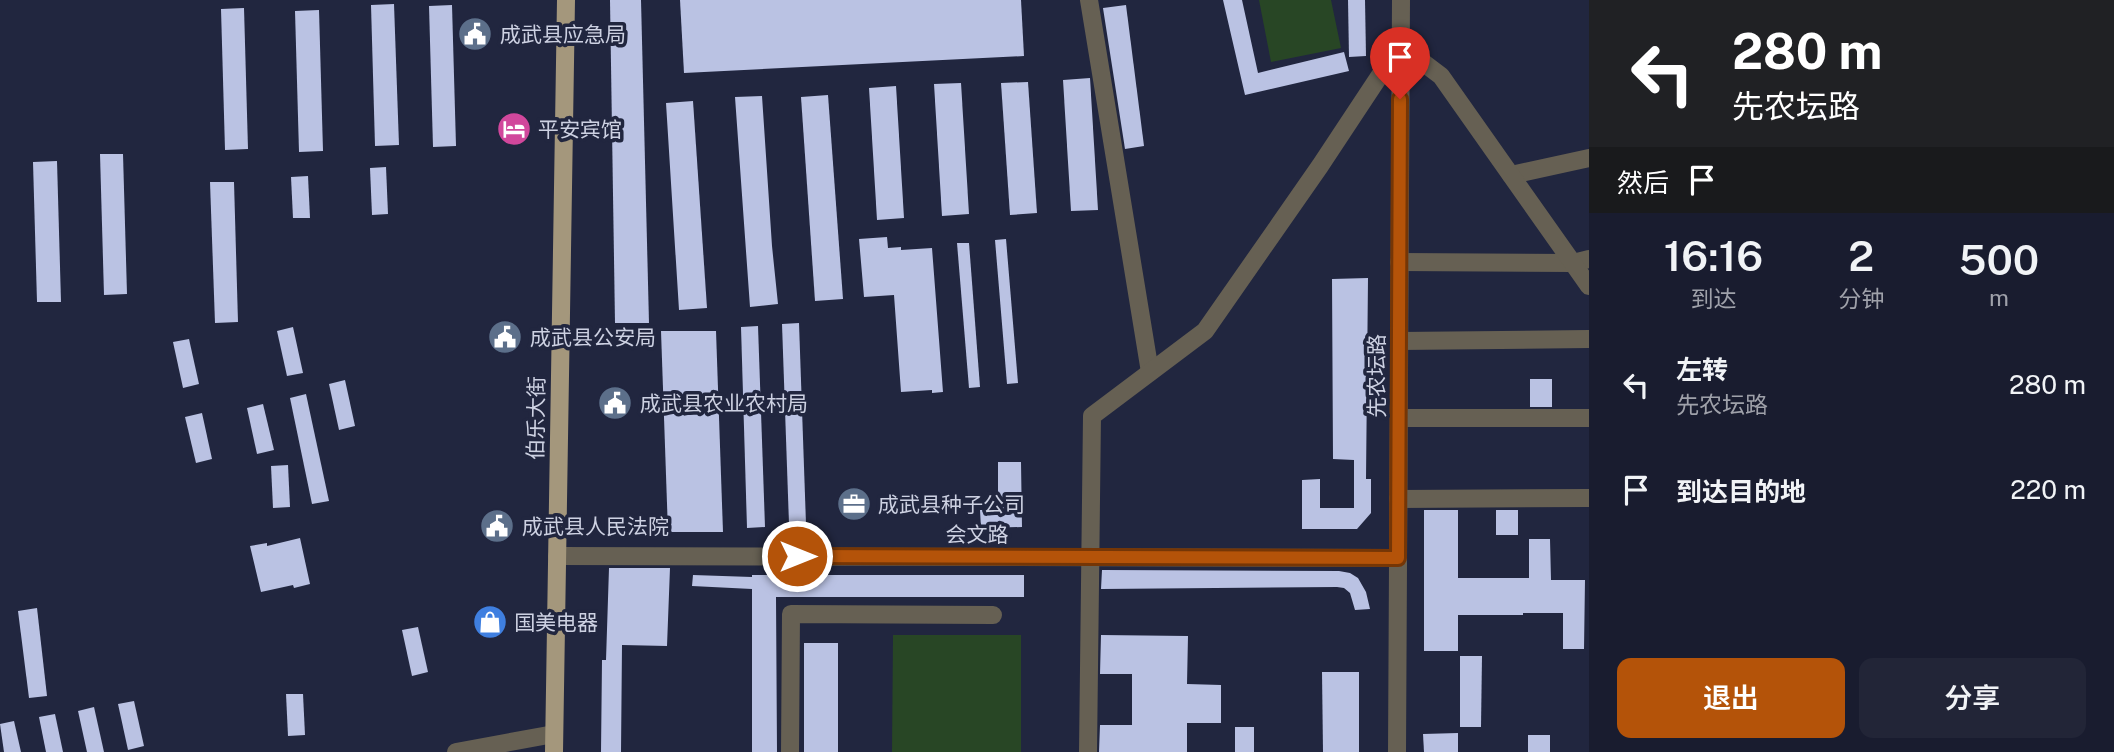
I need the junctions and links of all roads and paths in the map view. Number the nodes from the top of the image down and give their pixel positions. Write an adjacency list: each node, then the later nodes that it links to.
1 (566, 0): 17 (main road, 伯乐大街)
2 (1089, 0): 12 (street)
3 (1401, 0): 4 (street, 先农坛路)
4 (1400, 45): 6 (street); 8 (street, 先农坛路); 12 (street)
5 (1589, 158): 6 (street)
6 (1511, 176): 7 (street)
7 (1581, 261): 8 (street); 9 (street)
8 (1399, 262): 11 (street, 先农坛路)
9 (1589, 286)
10 (1589, 339): 11 (street)
11 (1399, 341): 13 (street, 先农坛路)
12 (1150, 372): 18 (street)
13 (1399, 418): 14 (street); 16 (street, 先农坛路)
14 (1589, 418)
15 (1589, 498): 16 (street)
16 (1398, 499): 19 (street, 先农坛路)
17 (557, 556): 18 (street, 会文路); 21 (main road, 伯乐大街)
18 (1089, 557): 19 (street, 会文路); 24 (street)
19 (1398, 558): 25 (street, 先农坛路)
20 (993, 615): 23 (street)
21 (554, 743): 22 (street)
22 (456, 752)
23 (790, 752)
24 (1088, 752)
25 (1397, 752)

